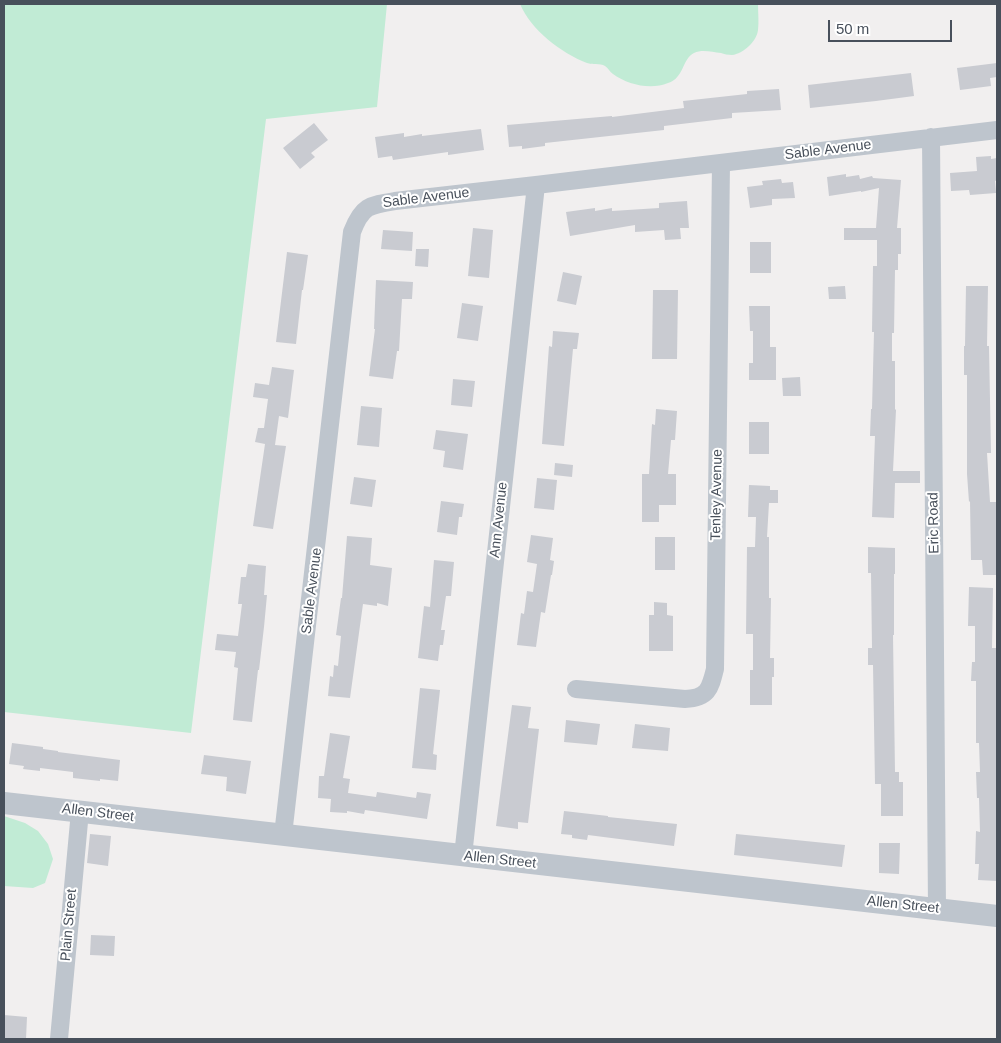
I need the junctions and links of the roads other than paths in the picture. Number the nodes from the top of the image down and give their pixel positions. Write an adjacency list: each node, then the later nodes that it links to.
1 (997, 130): 2 (street, Sable Avenue)
2 (931, 137): 3 (street, Sable Avenue); 10 (street, Eric Road)
3 (721, 163): 4 (street, Sable Avenue); 5 (street, Tenley Avenue)
4 (536, 185): 8 (street, Sable Avenue); 9 (street, Ann Avenue)
5 (576, 689)
6 (4, 802): 7 (street, Allen Street)
7 (80, 811): 8 (street, Allen Street); 12 (street, Plain Street)
8 (283, 835): 9 (street, Allen Street)
9 (463, 856): 10 (street, Allen Street)
10 (938, 909): 11 (street, Allen Street)
11 (997, 916)
12 (59, 1039)

